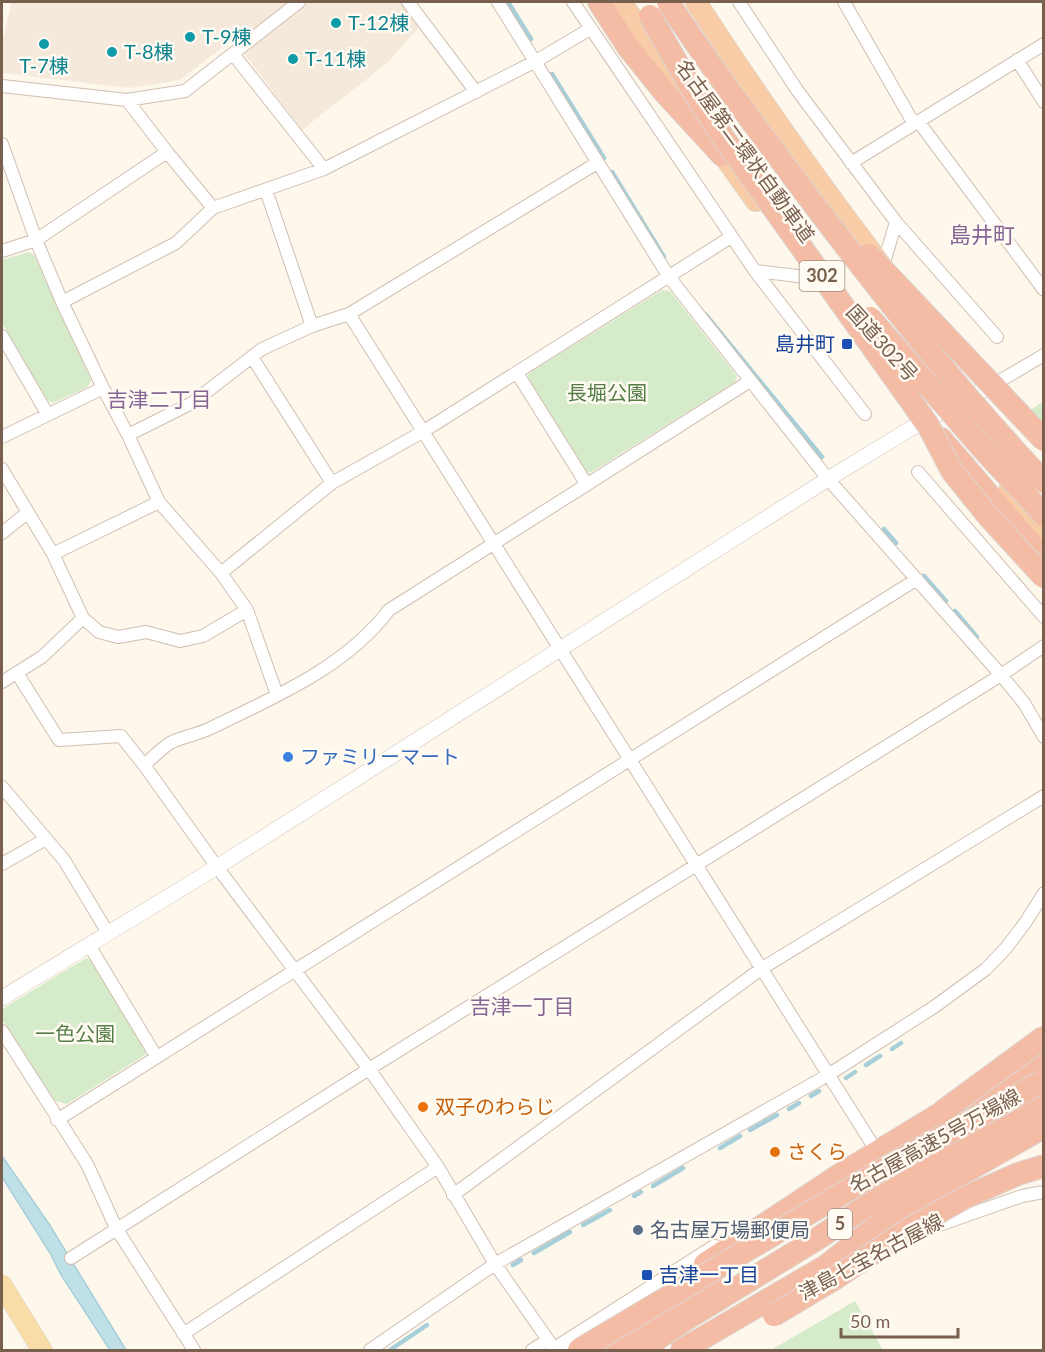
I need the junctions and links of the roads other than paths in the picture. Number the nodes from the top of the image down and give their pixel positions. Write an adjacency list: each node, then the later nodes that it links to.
1 (299, 2): 14 (street)
2 (408, 2): 18 (street)
3 (498, 2): 16 (street)
4 (573, 2): 12 (street)
5 (599, 2): 24 (highway)
6 (621, 2): 24 (highway, 国道302号 / 302)
7 (668, 2): 27 (highway, 名古屋第二環状自動車道, bridge)
8 (696, 2): 35 (highway, 302)
9 (739, 2): 26 (street)
10 (844, 2): 21 (street)
11 (645, 9): 53 (highway, bridge); 67 (highway, 名古屋第二環状自動車道, bridge)
12 (590, 29): 16 (street); 32 (street)
13 (1044, 44): 15 (street)
14 (232, 54): 19 (street); 28 (street)
15 (1017, 60): 20 (street); 21 (street)
16 (536, 61): 18 (street); 25 (street)
17 (2, 86): 19 (street)
18 (476, 92): 28 (street)
19 (127, 100): 23 (street)
20 (1044, 102)
21 (916, 122): 26 (street); 39 (street)
22 (2, 144): 33 (street)
23 (167, 152): 30 (street); 33 (street)
24 (722, 155): 38 (highway, 国道302号 / 302)
25 (597, 163): 37 (street); 41 (street)
26 (851, 164): 31 (street)
27 (786, 166): 58 (highway, bridge); 62 (highway, 名古屋第二環状自動車道, bridge)
28 (324, 170): 29 (street)
29 (266, 190): 30 (street); 42 (street)
30 (213, 208): 40 (street)
31 (896, 222): 35 (street); 44 (street)
32 (731, 237): 36 (street); 37 (street)
33 (36, 240): 34 (street); 40 (street)
34 (2, 251)
35 (883, 266): 49 (highway, 302)
36 (755, 271): 38 (street); 51 (street)
37 (669, 277): 47 (street); 48 (street)
38 (825, 279): 53 (highway, 国道302号 / 302)
39 (1044, 291)
40 (62, 302): 50 (street)
41 (349, 314): 42 (street); 55 (street)
42 (312, 326): 46 (street)
43 (2, 336): 52 (street)
44 (997, 337)
45 (1044, 355): 49 (street)
46 (252, 357): 56 (street); 63 (street)
47 (517, 373): 55 (street); 64 (street)
48 (750, 381): 61 (street); 64 (street)
49 (991, 386): 53 (street); 54 (highway, 302)
50 (103, 388): 52 (street); 56 (street)
51 (865, 414)
52 (48, 415): 57 (street)
53 (936, 418): 61 (street); 69 (highway, 国道302号 / 302); 72 (highway, bridge); 74 (highway, bridge)
54 (1044, 431)
55 (424, 432): 63 (street); 70 (street)
56 (128, 435): 65 (street)
57 (2, 437)
58 (1044, 440)
59 (2, 469): 66 (street)
60 (918, 472): 77 (street)
61 (828, 479): 75 (street); 80 (street)
62 (1044, 482)
63 (332, 483): 73 (street)
64 (587, 485): 70 (street)
65 (159, 502): 71 (street); 73 (street)
66 (27, 513): 68 (street); 71 (street)
67 (1044, 515)
68 (2, 533)
69 (1044, 536)
70 (495, 543): 80 (street); 84 (street)
71 (53, 554): 78 (street)
72 (1044, 559)
73 (221, 573): 76 (street)
74 (1044, 577)
75 (917, 579): 82 (street); 86 (street)
76 (247, 609): 78 (street); 84 (street)
77 (1044, 617)
78 (83, 618): 81 (street)
79 (1044, 646): 82 (street)
80 (561, 648): 86 (street); 93 (street)
81 (17, 673): 83 (street); 87 (street)
82 (1001, 675): 85 (street); 92 (street)
83 (2, 682)
84 (277, 695): 87 (street)
85 (1044, 738)
86 (629, 760): 92 (street); 98 (street)
87 (144, 765): 93 (street)
88 (2, 787): 90 (street)
89 (1044, 796): 97 (street)
90 (46, 838): 91 (street); 95 (street)
91 (2, 864)
92 (695, 865): 97 (street); 106 (street)
93 (217, 867): 95 (street); 98 (street)
94 (1044, 893): 107 (street)
95 (108, 933): 96 (street)
96 (88, 945): 99 (street); 104 (street)
97 (761, 969): 107 (street); 117 (street)
98 (294, 971): 104 (street); 106 (street)
99 (2, 998)
100 (2, 1031): 111 (street)
101 (1044, 1036): 110 (highway, bridge)
102 (1044, 1046): 113 (main road)
103 (1044, 1052): 110 (highway, bridge)
104 (156, 1056): 111 (street)
105 (1044, 1057): 130 (highway, bridge)
106 (369, 1069): 115 (street); 118 (street)
107 (828, 1075): 113 (street); 121 (street)
108 (1044, 1081): 129 (highway, 名古屋高速5号万場線 / 5, bridge)
109 (1044, 1104): 131 (highway, 名古屋高速5号万場線 / 5)
110 (942, 1112): 129 (highway, bridge)
111 (57, 1120): 118 (street)
112 (1044, 1127): 132 (highway)
113 (874, 1147): 124 (main road)
114 (1044, 1165): 119 (main road, 津島七宝名古屋線); 134 (highway, bridge)
115 (438, 1167): 117 (street); 123 (street)
116 (1044, 1192): 119 (street)
117 (453, 1195): 121 (street)
118 (116, 1228): 120 (street); 123 (street)
119 (913, 1234): 133 (main road, 津島七宝名古屋線)
120 (71, 1258)
121 (495, 1264): 124 (street); 127 (street)
122 (2, 1285): 125 (main road)
123 (183, 1334): 126 (street)
124 (554, 1347): 128 (street)
125 (42, 1350)
126 (194, 1350)
127 (370, 1350)
128 (532, 1350)
129 (578, 1350)
130 (612, 1350)
131 (641, 1350)
132 (682, 1350)
133 (698, 1350)
134 (714, 1350)

